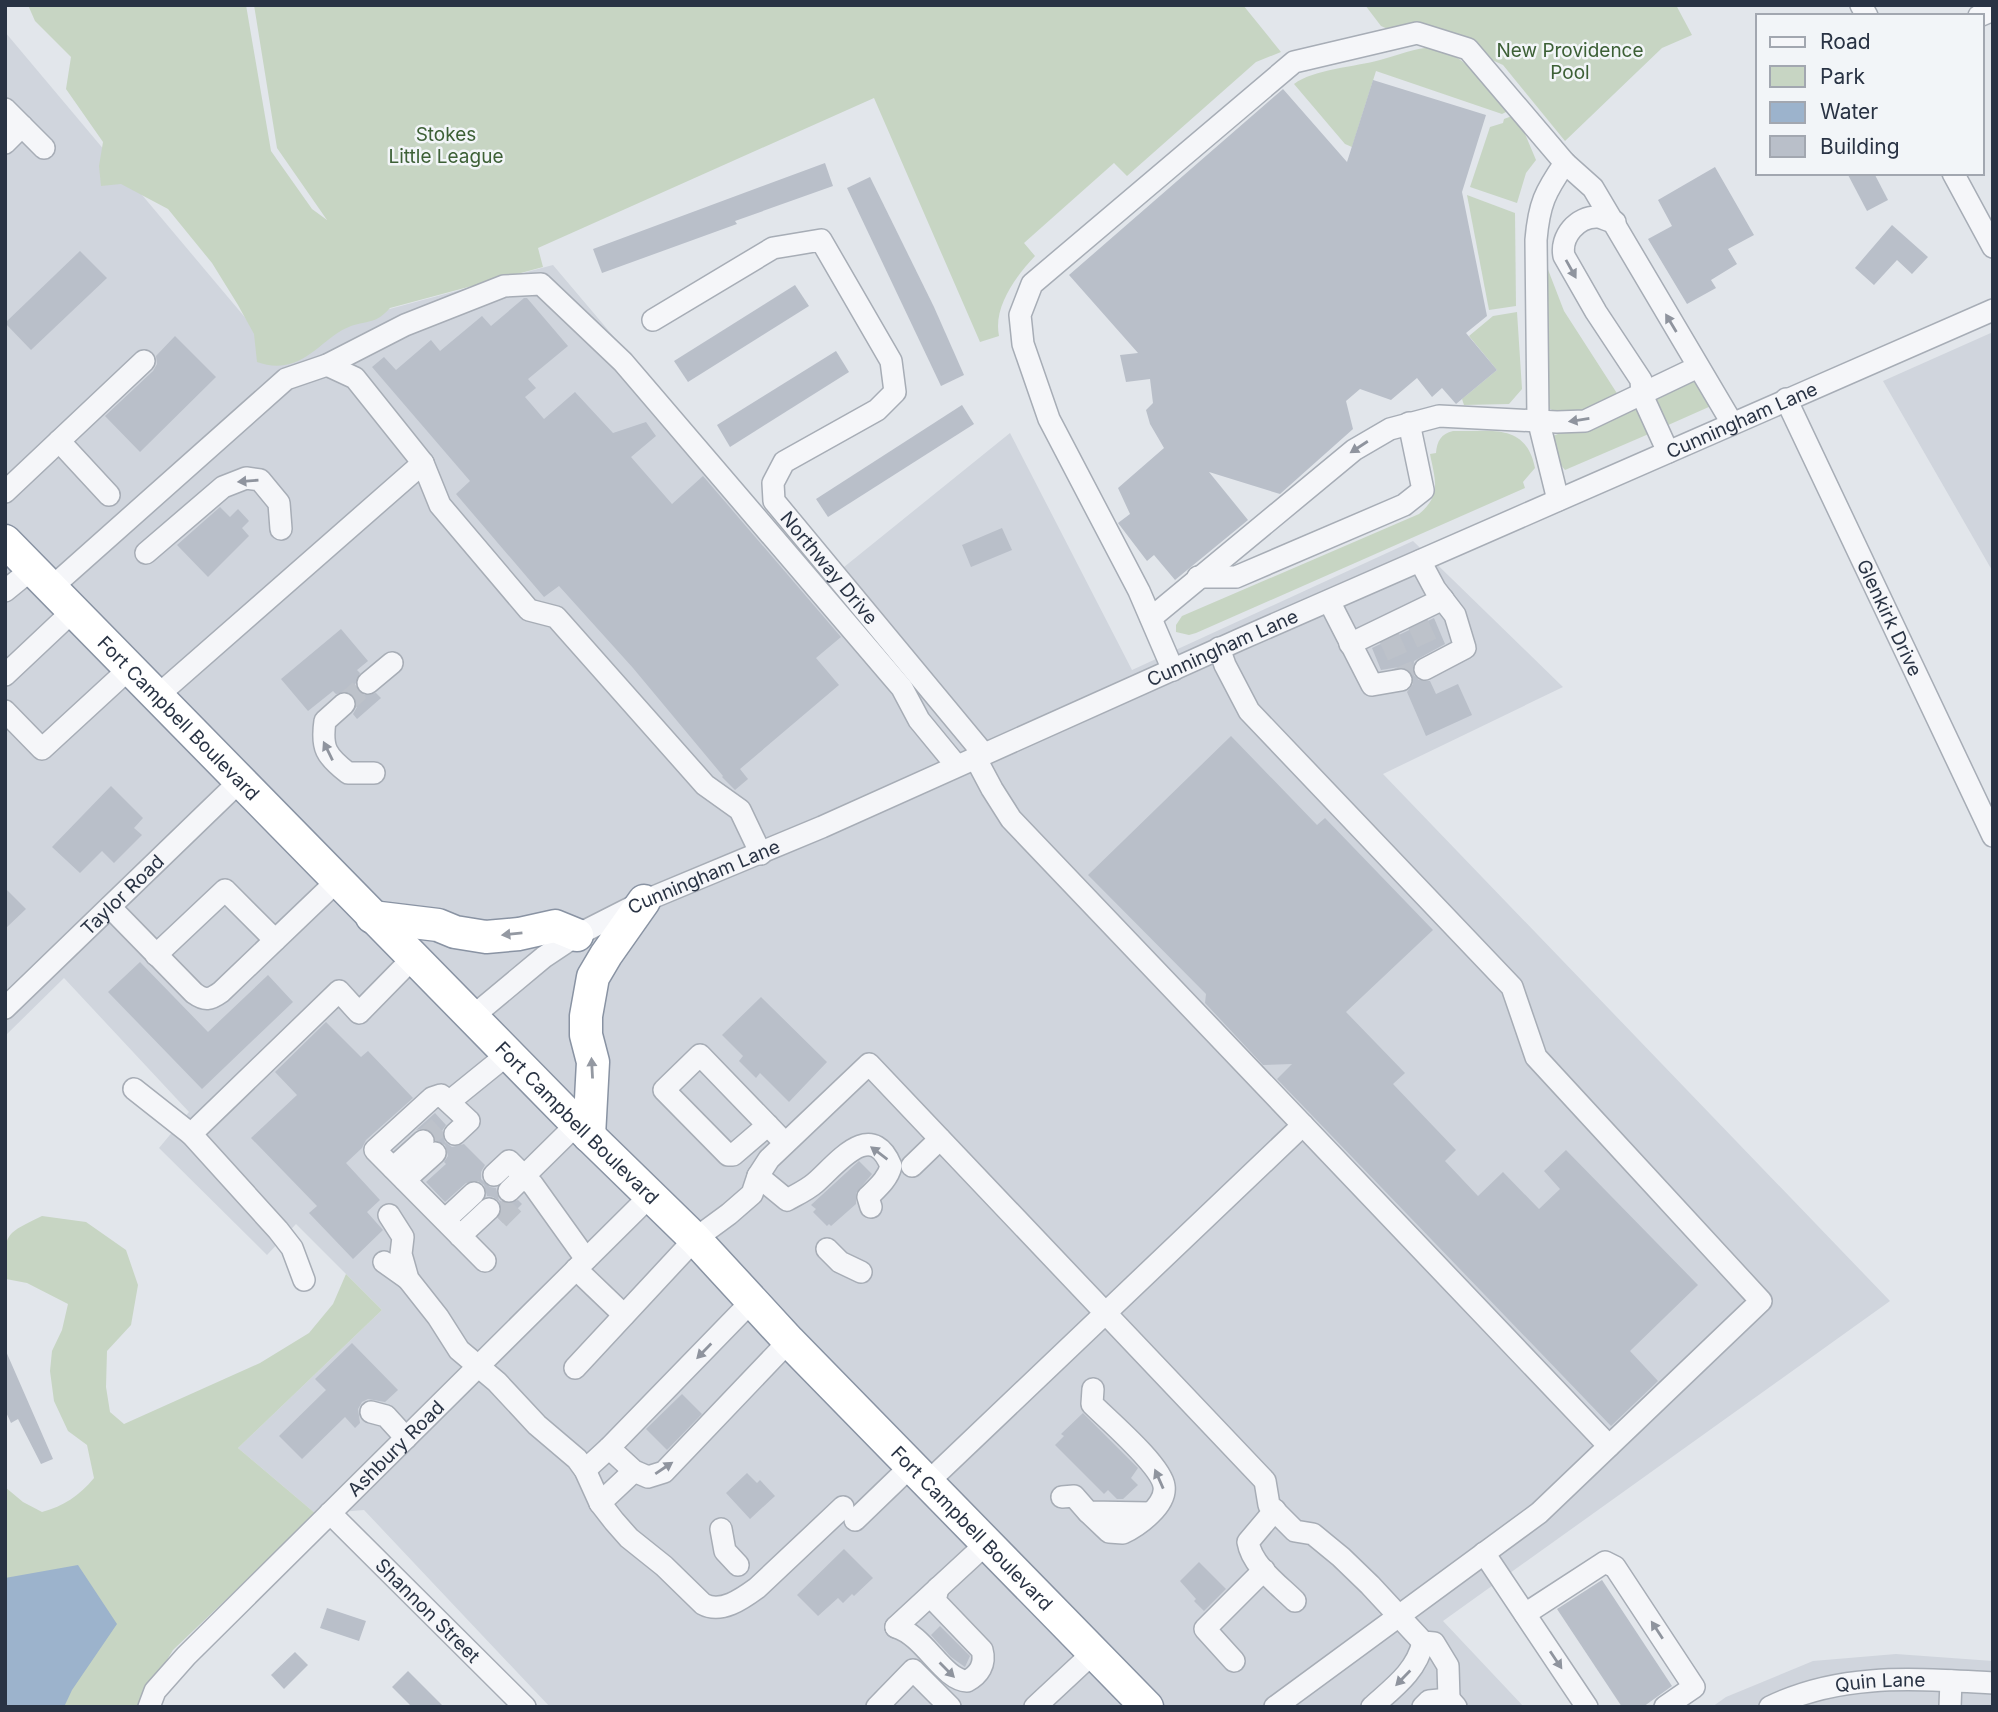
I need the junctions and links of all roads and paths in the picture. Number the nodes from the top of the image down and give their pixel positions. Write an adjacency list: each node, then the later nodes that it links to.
1 (5, 109): 2 (street)
2 (22, 126): 3 (street); 4 (street)
3 (5, 143)
4 (44, 148)
5 (1565, 163): 7 (street); 16 (street); 35 (street)
6 (1954, 175): 8 (street)
7 (1615, 222): 13 (street, one-way to 7); 14 (street, one-way to 14)
8 (1993, 247)
9 (1993, 310): 15 (street, Cunningham Lane)
10 (653, 320): 48 (street, Northway Drive)
11 (144, 361): 19 (street)
12 (327, 365): 21 (street); 30 (street); 48 (street)
13 (1698, 367): 14 (street); 18 (street)
14 (1642, 395): 16 (street, one-way to 16); 20 (street)
15 (1786, 400): 18 (street, Cunningham Lane); 51 (street, Glenkirk Drive)
16 (1538, 419): 17 (street); 24 (street)
17 (1409, 423): 29 (street, one-way to 29); 29 (street)
18 (1732, 423): 20 (street, Cunningham Lane)
19 (59, 441): 22 (street); 23 (street)
20 (1668, 452): 24 (street, Cunningham Lane)
21 (423, 463): 45 (street); 52 (street)
22 (5, 492)
23 (109, 495)
24 (1558, 500): 28 (street, Cunningham Lane)
25 (281, 529): 27 (street, one-way to 27)
26 (5, 541): 30 (highway, Fort Campbell Boulevard)
27 (146, 553)
28 (1420, 561): 32 (street); 33 (street, Cunningham Lane)
29 (1198, 577): 35 (street)
30 (41, 578): 31 (street); 34 (highway, Fort Campbell Boulevard)
31 (5, 591)
32 (1443, 599): 36 (street); 38 (street)
33 (1329, 601): 36 (street); 37 (street, Cunningham Lane)
34 (73, 611): 40 (highway, Fort Campbell Boulevard); 42 (street)
35 (1151, 618): 41 (street)
36 (1350, 644): 43 (street)
37 (1219, 648): 41 (street, Cunningham Lane); 98 (street)
38 (1430, 662)
39 (392, 663): 44 (street)
40 (129, 669): 45 (highway, Fort Campbell Boulevard); 47 (street)
41 (1173, 670): 48 (street, Cunningham Lane)
42 (5, 675)
43 (1401, 680)
44 (368, 683)
45 (156, 697): 50 (highway, Fort Campbell Boulevard)
46 (344, 704): 49 (street, one-way to 46)
47 (5, 711)
48 (972, 758): 52 (street, Cunningham Lane); 66 (street)
49 (374, 773)
50 (240, 781): 53 (highway, Fort Campbell Boulevard); 55 (street, Taylor Road)
51 (1993, 836)
52 (761, 854): 54 (street, Cunningham Lane)
53 (337, 881): 56 (highway, Fort Campbell Boulevard); 58 (street)
54 (644, 901): 57 (street, Cunningham Lane); 67 (highway, one-way to 54)
55 (110, 907): 59 (street); 61 (street, Taylor Road)
56 (372, 917): 57 (highway, one-way to 56); 60 (highway, Fort Campbell Boulevard)
57 (577, 935): 62 (street, Cunningham Lane)
58 (275, 940): 59 (street); 59 (street)
59 (156, 955)
60 (413, 958): 62 (highway, Fort Campbell Boulevard); 68 (street)
61 (5, 1007)
62 (472, 1017): 63 (highway, Fort Campbell Boulevard)
63 (508, 1054): 67 (highway, Fort Campbell Boulevard); 72 (street)
64 (134, 1089): 68 (street)
65 (768, 1125): 65 (street); 70 (street)
66 (1303, 1125): 90 (street); 98 (street)
67 (583, 1130): 75 (street); 77 (highway, Fort Campbell Boulevard)
68 (191, 1134): 88 (street)
69 (940, 1139): 70 (street); 71 (street); 90 (street)
70 (785, 1143): 74 (street)
71 (912, 1166)
72 (394, 1168): 72 (street); 81 (street)
73 (494, 1175): 75 (street)
74 (758, 1176): 78 (street, one-way to 74); 82 (street)
75 (522, 1188): 85 (street)
76 (474, 1193): 81 (street)
77 (650, 1195): 82 (highway, Fort Campbell Boulevard); 85 (street, Ashbury Road)
78 (871, 1206)
79 (494, 1214): 81 (street)
80 (389, 1215): 87 (street)
81 (445, 1220)
82 (695, 1239): 89 (highway, Fort Campbell Boulevard); 91 (street)
83 (827, 1249): 86 (street)
84 (384, 1262): 87 (street)
85 (581, 1264): 91 (street); 93 (street, Ashbury Road)
86 (860, 1272)
87 (408, 1279): 93 (street)
88 (304, 1280)
89 (751, 1301): 92 (highway, Fort Campbell Boulevard); 99 (street, one-way to 99)
90 (1105, 1313): 102 (street); 105 (street)
91 (624, 1315): 94 (street)
92 (789, 1341): 101 (street, one-way to 92); 102 (highway, Fort Campbell Boulevard)
93 (478, 1367): 97 (street, Ashbury Road); 100 (street)
94 (575, 1368)
95 (1093, 1389): 103 (street, one-way to 95)
96 (376, 1412): 97 (street)
97 (406, 1438): 106 (street, Ashbury Road)
98 (1609, 1446): 109 (street)
99 (609, 1448): 100 (street); 101 (street)
100 (585, 1470): 104 (street)
101 (634, 1471): 104 (street)
102 (920, 1474): 104 (street); 108 (highway, Fort Campbell Boulevard)
103 (1062, 1497)
104 (600, 1503)
105 (1275, 1510): 111 (street); 115 (street)
106 (330, 1513): 122 (street, Ashbury Road); 123 (street, Shannon Street)
107 (721, 1529): 110 (street)
108 (986, 1543): 112 (street); 117 (highway, Fort Campbell Boulevard)
109 (1485, 1553): 114 (street); 115 (street)
110 (738, 1565)
111 (1264, 1570): 113 (street); 118 (street)
112 (938, 1588): 112 (street, one-way to 112)
113 (1295, 1601)
114 (1525, 1614): 131 (street, one-way to 131); 132 (street, one-way to 114)
115 (1399, 1615): 116 (street); 128 (street)
116 (1423, 1642): 121 (street); 129 (street, one-way to 129)
117 (1093, 1653): 126 (street); 127 (highway, Fort Campbell Boulevard)
118 (1234, 1661)
119 (1951, 1681): 120 (street, Quin Lane); 133 (street, Quin Lane); 134 (street)
120 (1993, 1683)
121 (1453, 1703): 130 (street)
122 (149, 1707)
123 (525, 1707)
124 (877, 1707): 125 (street)
125 (950, 1707)
126 (1035, 1707)
127 (1147, 1707)
128 (1275, 1707)
129 (1372, 1707)
130 (1423, 1707)
131 (1587, 1707)
132 (1665, 1707)
133 (1770, 1707)
134 (1950, 1707)

